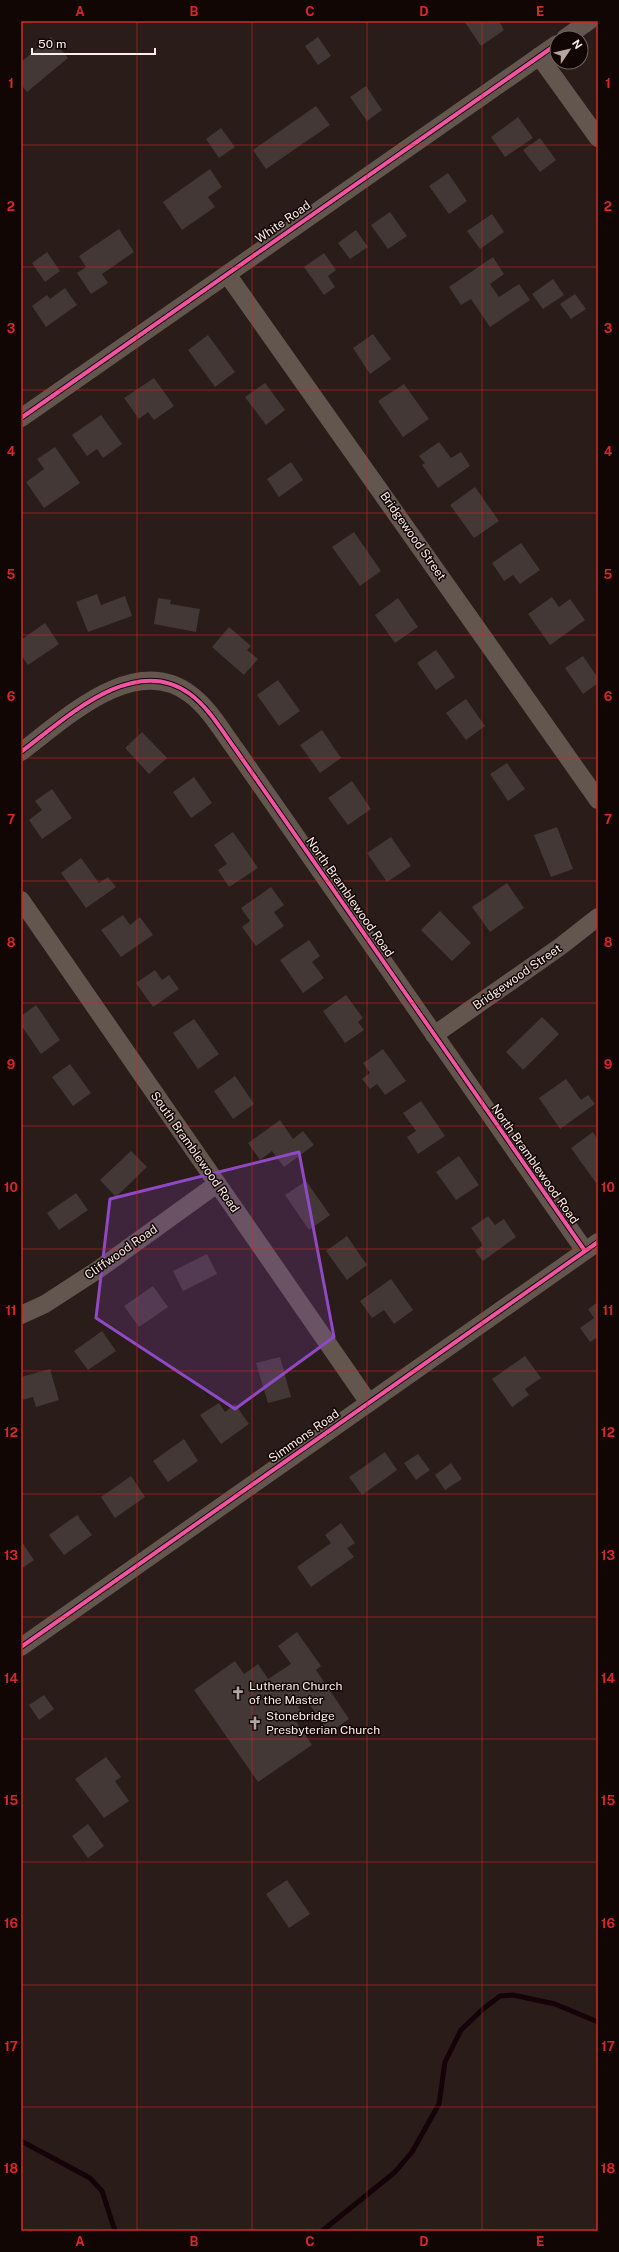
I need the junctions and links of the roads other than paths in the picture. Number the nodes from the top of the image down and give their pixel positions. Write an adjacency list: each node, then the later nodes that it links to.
1 (589, 21): 2 (street)
2 (576, 30)
3 (549, 49): 4 (street, White Road)
4 (539, 56): 5 (street); 6 (street, White Road)
5 (598, 138)
6 (227, 274): 7 (street, White Road); 9 (street, Bridgewood Street)
7 (21, 418)
8 (21, 752): 12 (street, North Bramblewood Road)
9 (598, 800)
10 (21, 900): 13 (street, South Bramblewood Road)
11 (598, 917): 12 (street, Bridgewood Street)
12 (434, 1035): 14 (street, North Bramblewood Road)
13 (217, 1184): 15 (street, Cliffwood Road); 16 (street, South Bramblewood Road)
14 (591, 1247): 16 (street, Simmons Road)
15 (21, 1315)
16 (369, 1403): 17 (street, Simmons Road)
17 (21, 1646)

